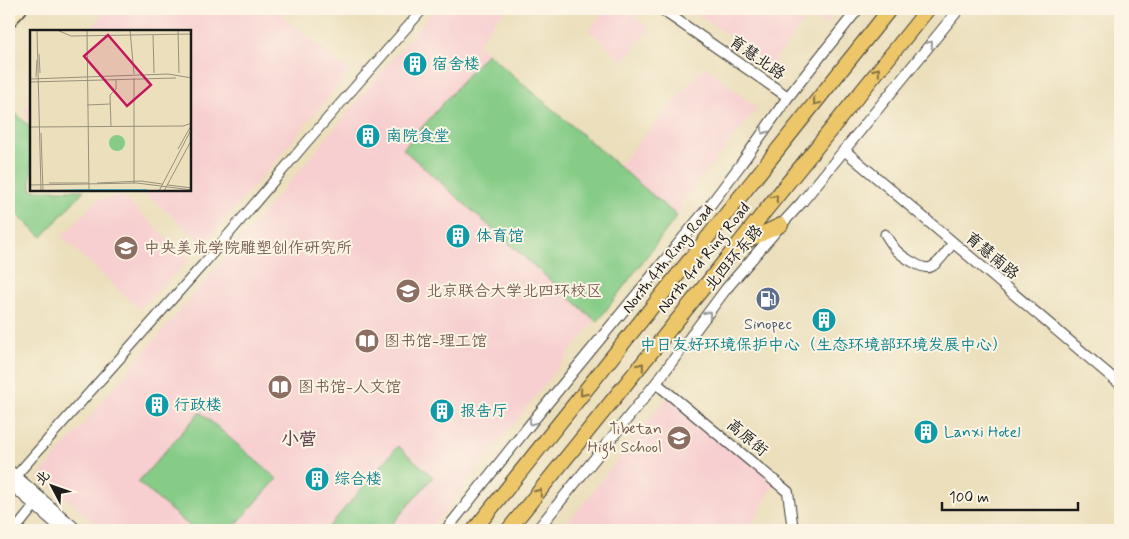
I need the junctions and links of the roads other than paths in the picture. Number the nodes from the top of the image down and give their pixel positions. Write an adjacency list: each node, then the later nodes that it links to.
1 (21, 9): 8 (main road)
2 (423, 9): 17 (street)
3 (660, 9): 9 (street, 育慧北路)
4 (858, 9): 9 (street)
5 (890, 9): 24 (highway, North 4th Ring Road, one-way to 24)
6 (928, 9): 14 (highway, North 4rd Ring Road, one-way to 6)
7 (959, 9): 10 (street, 北四环东路, one-way to 7)
8 (9, 22)
9 (788, 97): 23 (street, one-way to 23)
10 (844, 150): 11 (street, 北四环东路); 13 (street, 育慧南路)
11 (781, 225): 14 (highway); 15 (street, 北四环东路, one-way to 11)
12 (885, 234): 13 (street)
13 (953, 243): 16 (street, 育慧南路)
14 (737, 246): 25 (highway, North 4rd Ring Road, one-way to 14)
15 (656, 383): 26 (street, 北四环东路); 27 (street, 高原街)
16 (1120, 384)
17 (10, 478): 18 (street); 19 (street)
18 (32, 491): 19 (street); 22 (street)
19 (35, 505): 20 (street); 21 (street)
20 (15, 530)
21 (63, 530)
22 (77, 530)
23 (446, 530)
24 (474, 530)
25 (508, 530)
26 (537, 530)
27 (793, 530)

